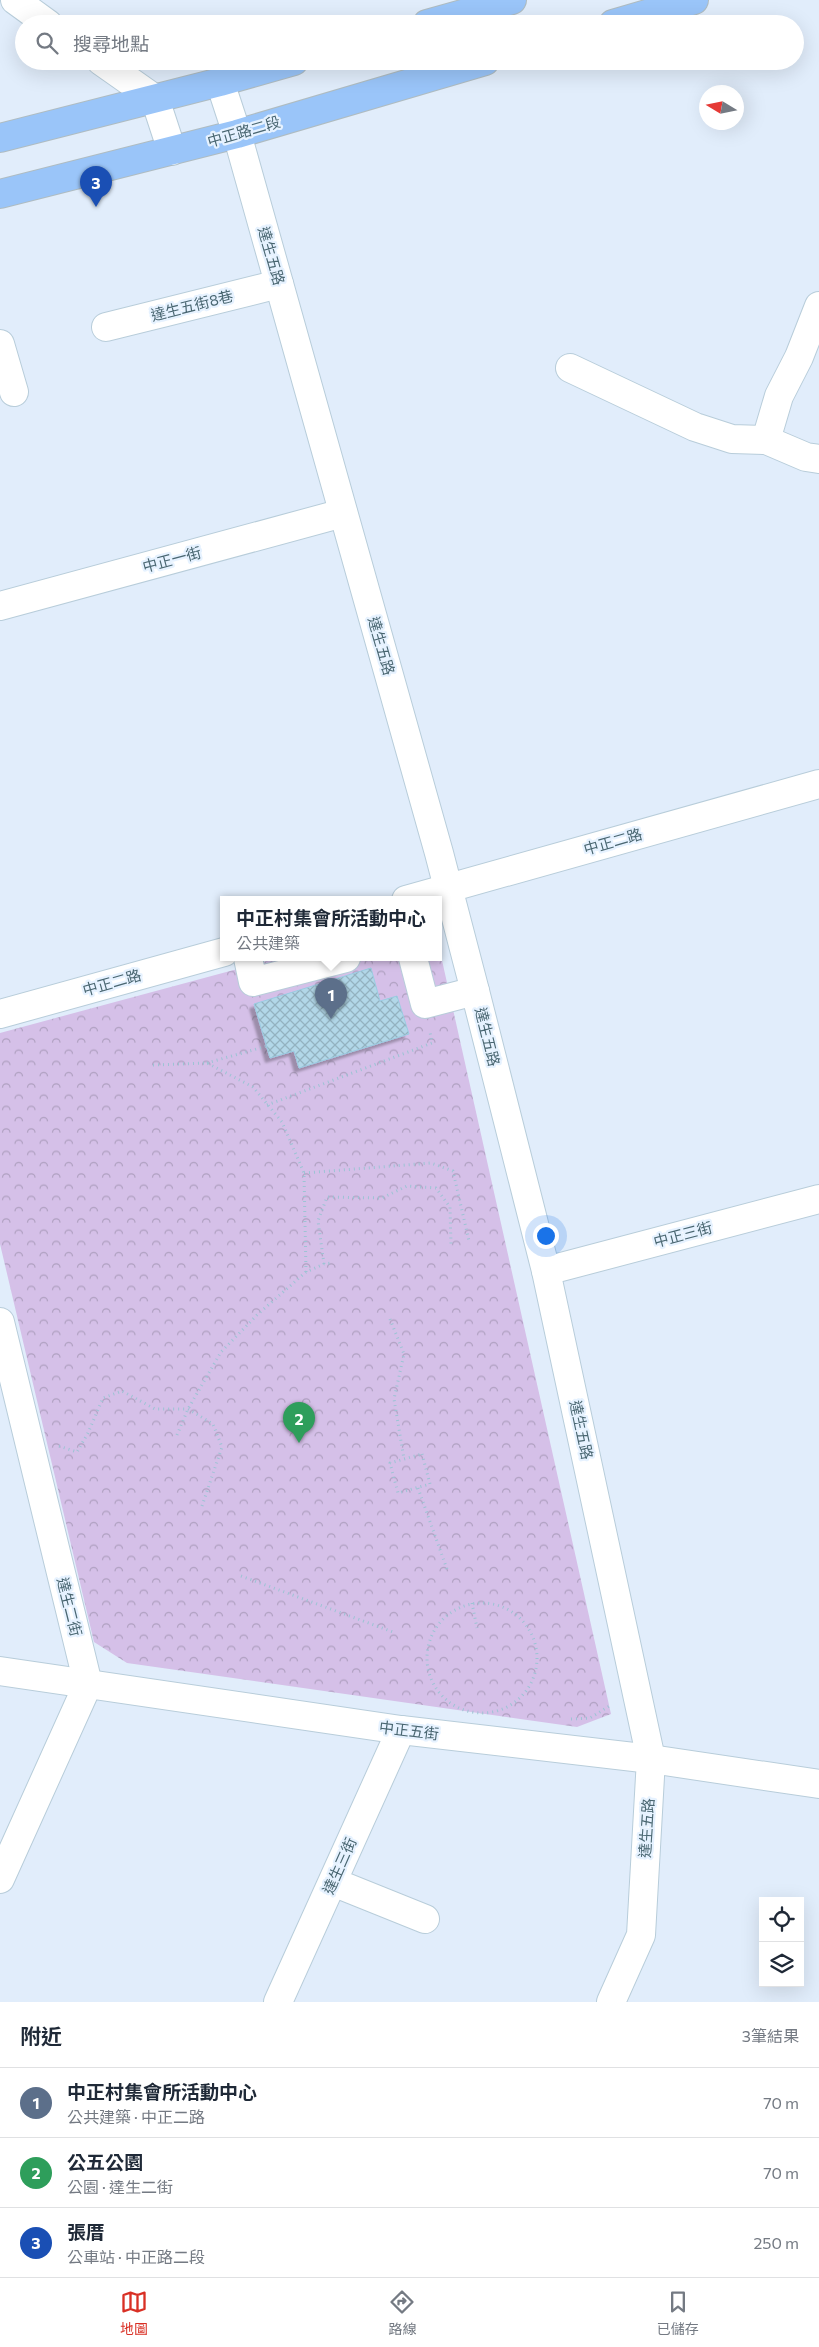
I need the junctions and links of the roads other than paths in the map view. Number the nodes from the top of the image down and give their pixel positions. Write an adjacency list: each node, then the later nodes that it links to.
1 (15, 0): 4 (street)
2 (512, 0): 5 (main road)
3 (694, 0): 6 (main road)
4 (36, 15)
5 (459, 15)
6 (643, 15)
7 (114, 70): 11 (street)
8 (262, 70): 10 (main road)
9 (454, 70): 12 (main road, 中正路二段)
10 (220, 82): 11 (main road); 12 (street, 達生五路)
11 (155, 99): 13 (main road); 14 (street)
12 (237, 134): 14 (main road, 中正路二段); 16 (street, 達生五路)
13 (0, 138)
14 (172, 151): 15 (main road, 中正路二段)
15 (0, 194)
16 (278, 284): 18 (street, 達生五街8巷); 24 (street, 達生五路)
17 (819, 306): 22 (street)
18 (106, 327)
19 (0, 344): 21 (street)
20 (570, 368): 22 (street)
21 (14, 392)
22 (766, 440): 23 (street)
23 (819, 459)
24 (343, 513): 25 (street, 中正一街); 27 (street, 達生五路)
25 (0, 606)
26 (819, 784): 27 (street, 中正二路)
27 (448, 888): 28 (street, 中正二路); 33 (street, 達生五路)
28 (420, 896)
29 (220, 953): 34 (street, 中正二路)
30 (249, 961): 31 (street)
31 (334, 961)
32 (414, 961): 33 (street)
33 (475, 991): 36 (street, 達生五路)
34 (0, 1014)
35 (819, 1199): 36 (street, 中正三街)
36 (546, 1271): 41 (street, 達生五路)
37 (0, 1322): 39 (street, 達生二街)
38 (0, 1671): 39 (street, 中正五街)
39 (88, 1684): 40 (street, 中正五街); 43 (street)
40 (401, 1730): 41 (street, 中正五街); 44 (street, 達生三街)
41 (652, 1759): 42 (street, 中正五街); 47 (street, 達生五路)
42 (819, 1784)
43 (0, 1880)
44 (333, 1882): 45 (street); 46 (street, 達生三街)
45 (424, 1919)
46 (278, 2002)
47 (611, 2002)

